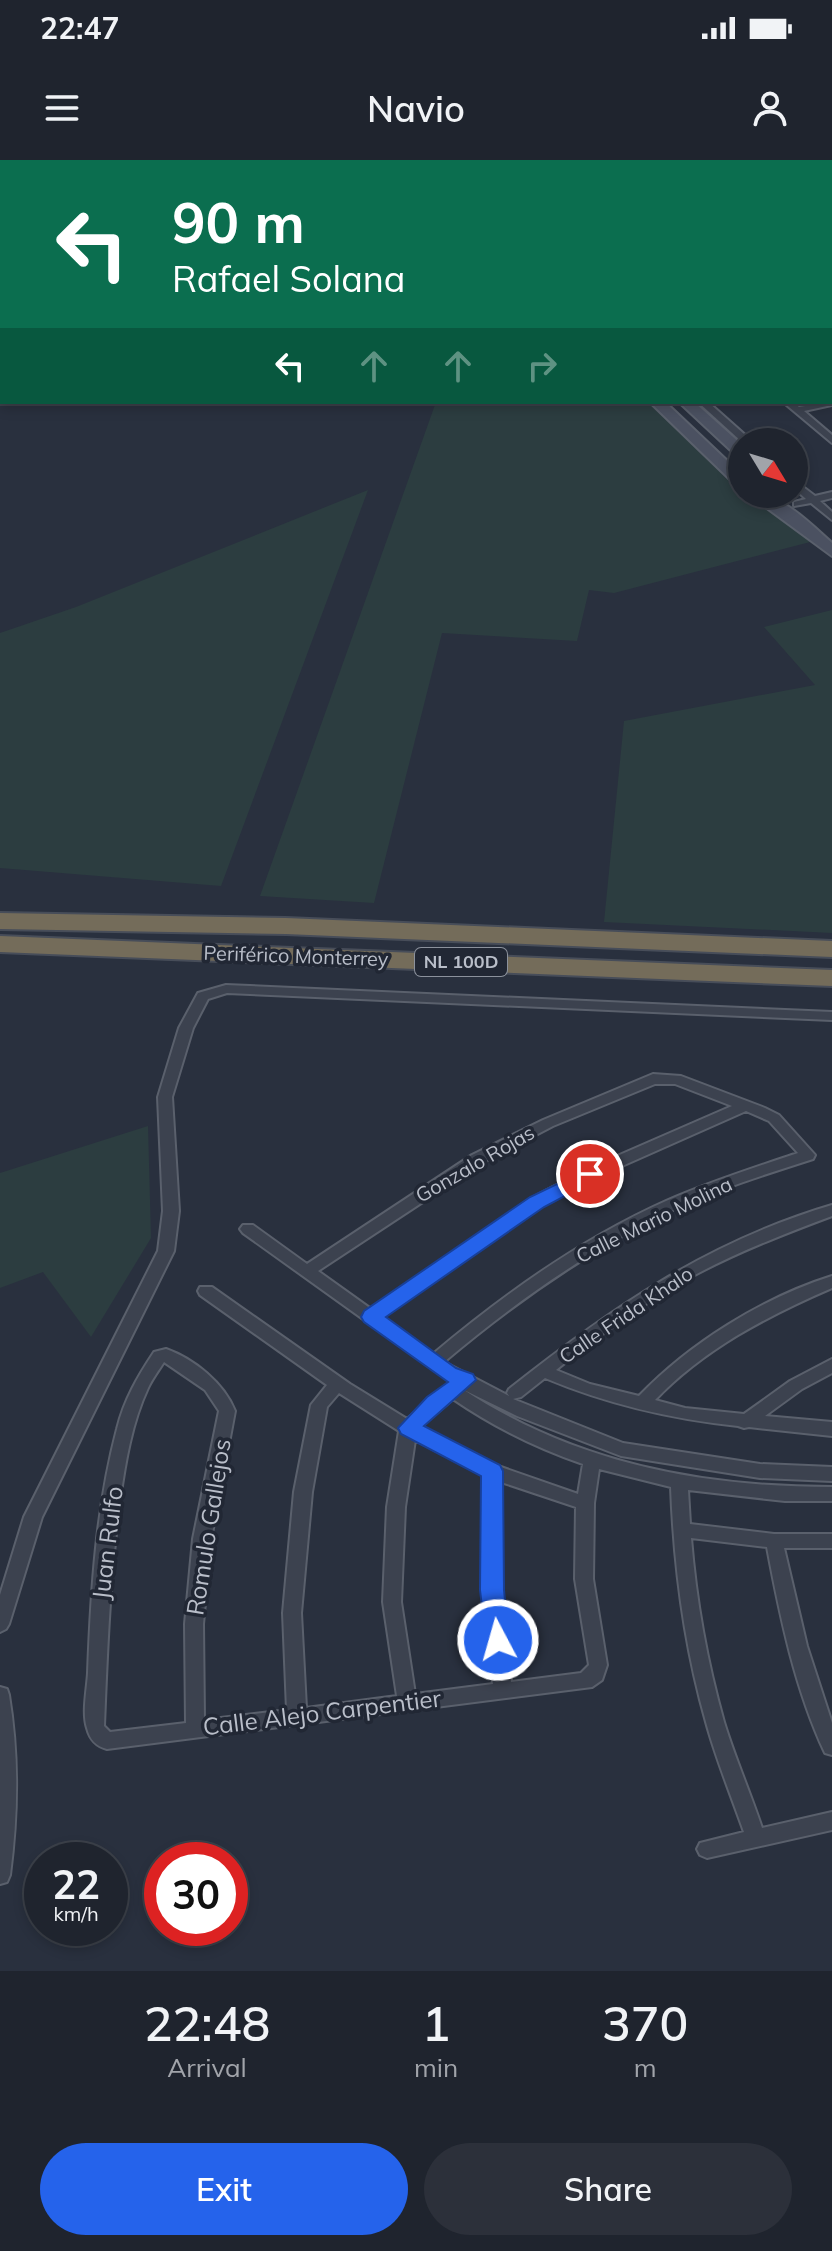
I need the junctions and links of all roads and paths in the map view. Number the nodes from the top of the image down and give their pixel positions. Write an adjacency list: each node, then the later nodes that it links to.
1 (659, 404): 8 (street)
2 (682, 404): 8 (street)
3 (687, 404): 10 (street)
4 (705, 404): 9 (street)
5 (790, 404): 7 (street)
6 (824, 404): 7 (street)
7 (798, 410): 11 (street)
8 (669, 413): 12 (street)
9 (732, 428)
10 (728, 440)
11 (832, 440)
12 (703, 446): 13 (street); 14 (street)
13 (728, 459)
14 (728, 470)
15 (832, 498): 17 (street)
16 (779, 508): 19 (street)
17 (813, 508): 18 (street)
18 (832, 536)
19 (832, 551)
20 (0, 921): 22 (highway, Periférico Monterrey / NL 100D)
21 (0, 944): 23 (highway, Periférico Monterrey / NL 100D)
22 (832, 949)
23 (832, 978)
24 (832, 1016): 53 (street)
25 (746, 1105): 26 (street, Gonzalo Rojas); 29 (street, Gonzalo Rojas); 32 (street)
26 (808, 1155): 34 (street, Calle Mario Molina)
27 (832, 1210): 36 (street, Calle Frida Khalo)
28 (248, 1229): 29 (street)
29 (307, 1271): 32 (street)
30 (832, 1282): 40 (street)
31 (206, 1291): 38 (street)
32 (371, 1317): 34 (street)
33 (166, 1355): 58 (street, Romulo Gallejos); 59 (street, Juan Rulfo)
34 (434, 1362): 37 (street)
35 (832, 1365): 41 (street)
36 (543, 1371): 39 (street, Calle Frida Khalo); 40 (street)
37 (455, 1381): 42 (street); 44 (street); 46 (street)
38 (337, 1384): 42 (street); 57 (street)
39 (515, 1393)
40 (642, 1403): 41 (street)
41 (744, 1422): 43 (street)
42 (408, 1428): 45 (street); 56 (street)
43 (832, 1429)
44 (592, 1459): 47 (street); 49 (street)
45 (492, 1471): 49 (street); 54 (street)
46 (832, 1474)
47 (679, 1481): 48 (street); 50 (street)
48 (832, 1494)
49 (585, 1503): 54 (street, Calle Alejo Carpentier)
50 (680, 1530): 51 (street); 62 (street)
51 (774, 1541): 52 (street); 60 (street)
52 (832, 1541)
53 (0, 1624)
54 (503, 1689): 56 (street, Calle Alejo Carpentier)
55 (0, 1695): 64 (street)
56 (407, 1703): 57 (street, Calle Alejo Carpentier)
57 (297, 1716): 58 (street, Calle Alejo Carpentier)
58 (195, 1729): 59 (street, Calle Alejo Carpentier)
59 (107, 1741)
60 (832, 1747)
61 (832, 1821): 62 (street)
62 (756, 1838): 63 (street)
63 (707, 1849)
64 (0, 1875)

